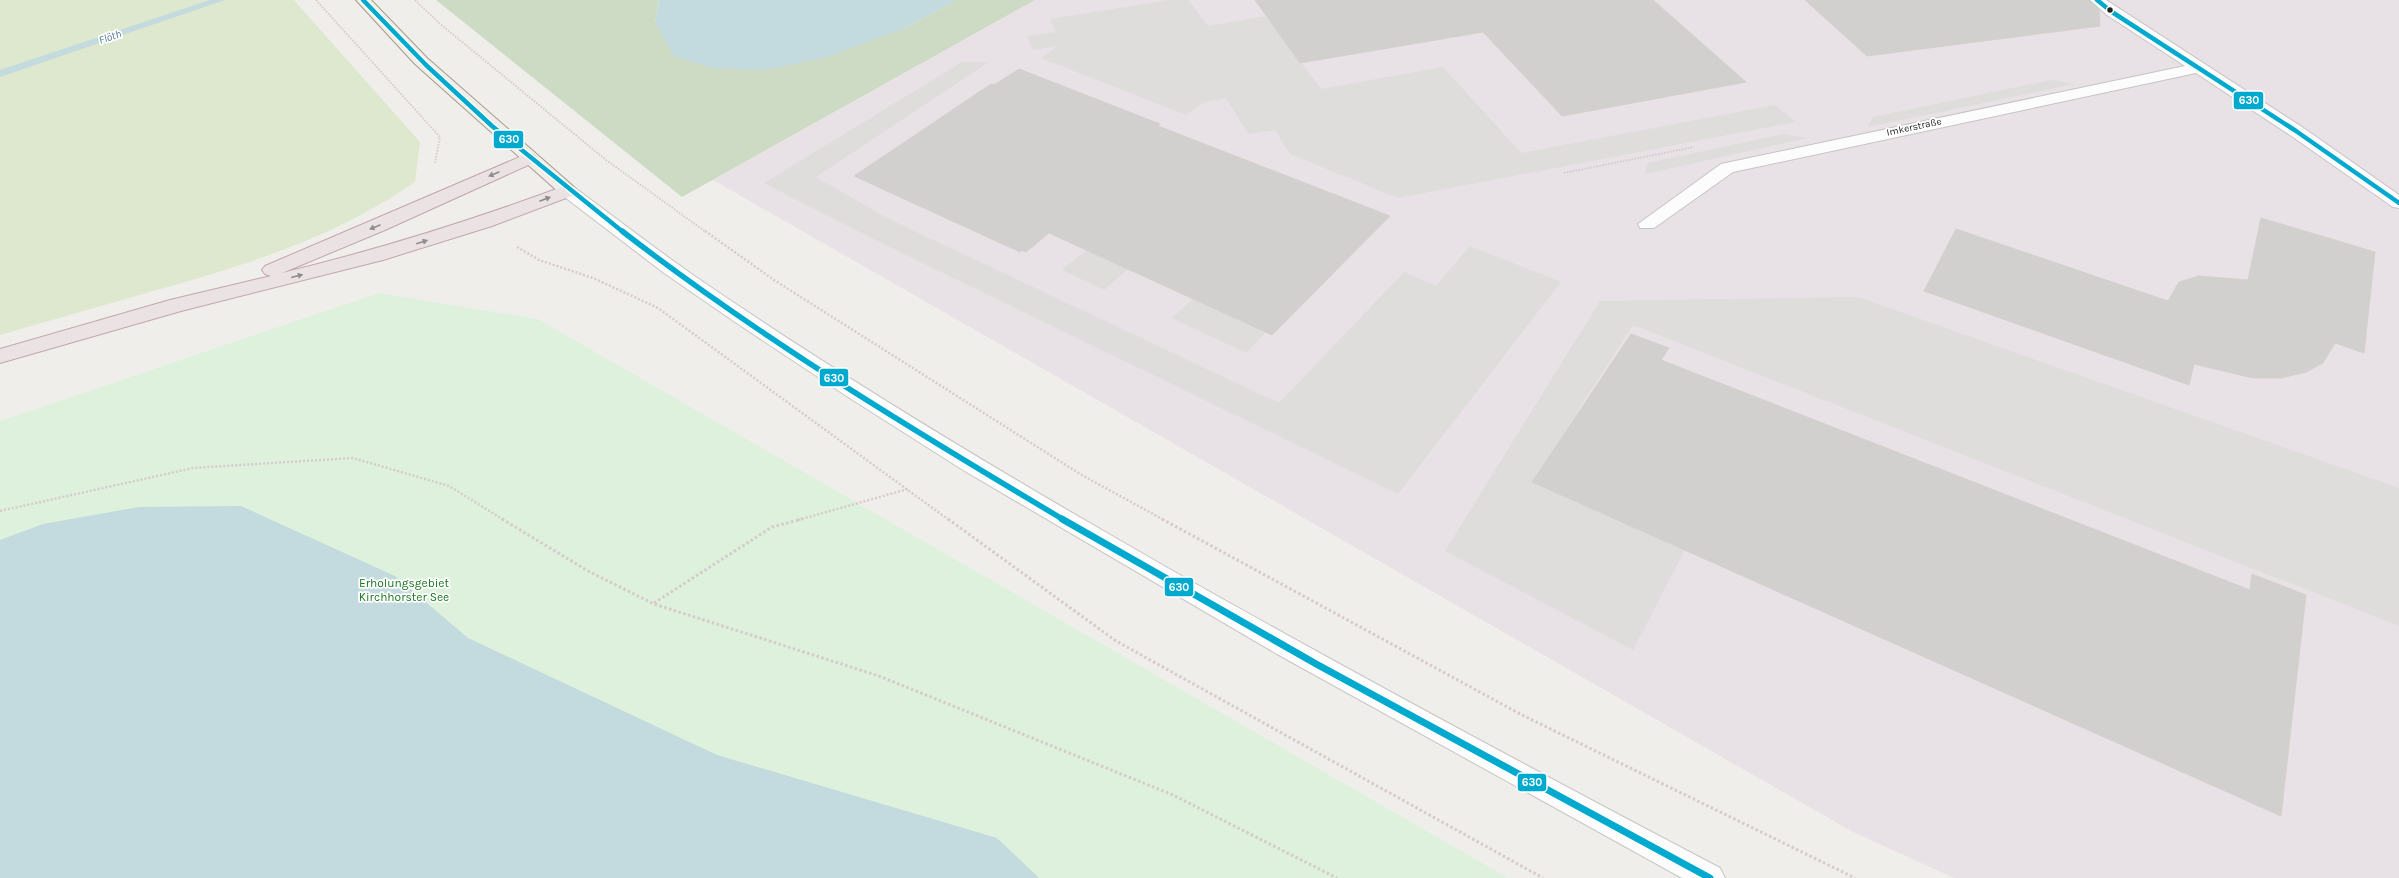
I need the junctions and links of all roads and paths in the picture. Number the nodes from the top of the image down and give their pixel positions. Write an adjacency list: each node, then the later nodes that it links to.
1 (316, 0): 8 (path)
2 (363, 0): 6 (main road)
3 (415, 0): 20 (path)
4 (2097, 0): 5 (street)
5 (2198, 68): 9 (street); 11 (street, Imkerstraße)
6 (530, 158): 7 (main road); 8 (highway, one-way to 8)
7 (568, 191): 10 (highway, one-way to 7); 19 (street)
8 (451, 192): 12 (highway, one-way to 12)
9 (2399, 203)
10 (485, 222): 12 (highway, one-way to 10); 14 (path)
11 (1647, 224)
12 (177, 305): 13 (highway)
13 (0, 356)
14 (908, 489): 16 (path); 18 (path)
15 (0, 511): 16 (path)
16 (654, 604): 17 (path)
17 (1337, 878)
18 (1543, 878)
19 (1710, 878)
20 (1855, 878)

